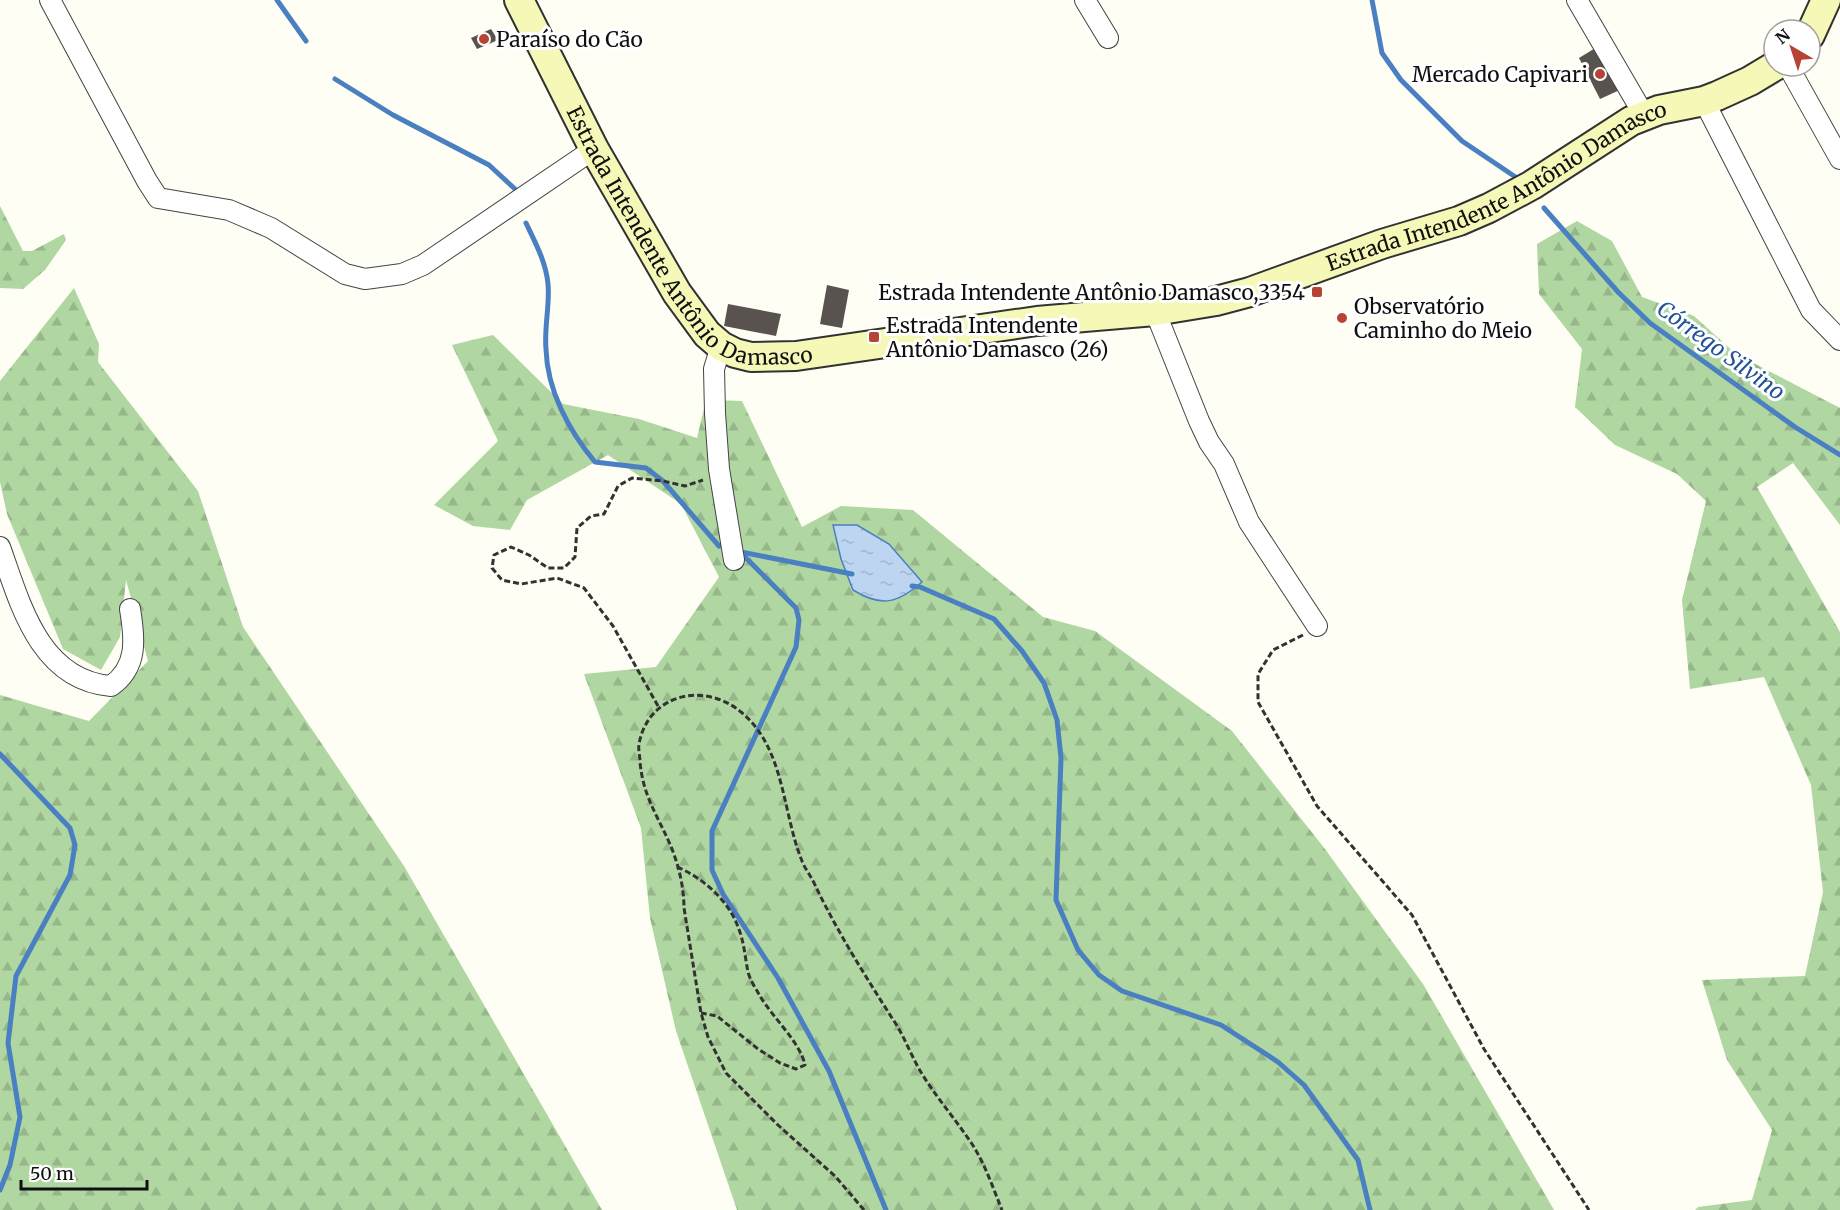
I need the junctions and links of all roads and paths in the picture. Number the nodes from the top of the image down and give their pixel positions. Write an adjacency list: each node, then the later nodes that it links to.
1 (50, 0): 10 (street)
2 (519, 0): 10 (main road, Estrada Intendente Antônio Damasco)
3 (1085, 0): 5 (street)
4 (1577, 0): 9 (street)
5 (1108, 38)
6 (1762, 74): 8 (main road, Estrada Intendente Antônio Damasco)
7 (1795, 78): 11 (street)
8 (1704, 101): 9 (main road, Estrada Intendente Antônio Damasco); 13 (street)
9 (1644, 115): 12 (main road, Estrada Intendente Antônio Damasco)
10 (594, 149): 14 (main road, Estrada Intendente Antônio Damasco)
11 (1840, 159)
12 (1155, 311): 14 (main road, Estrada Intendente Antônio Damasco); 19 (street)
13 (1840, 340)
14 (721, 346): 15 (street)
15 (719, 469): 17 (street); 20 (path)
16 (0, 547): 18 (street)
17 (734, 560)
18 (130, 609)
19 (1317, 626): 25 (path)
20 (658, 706): 21 (path); 24 (path)
21 (677, 867): 22 (path); 22 (path)
22 (701, 1013): 23 (path)
23 (864, 1210)
24 (1002, 1210)
25 (1589, 1210)

